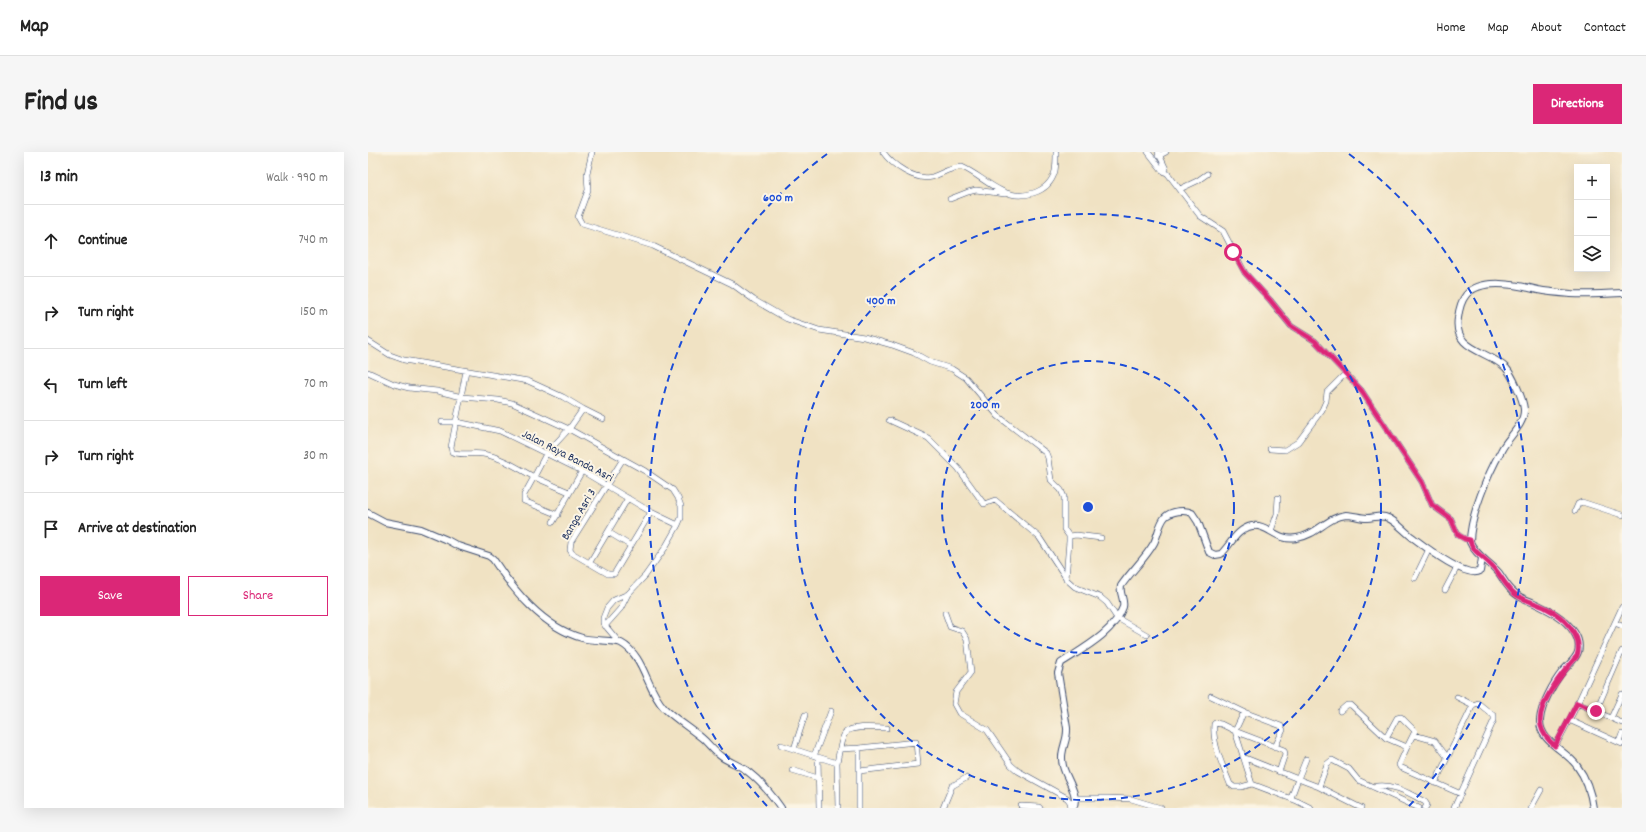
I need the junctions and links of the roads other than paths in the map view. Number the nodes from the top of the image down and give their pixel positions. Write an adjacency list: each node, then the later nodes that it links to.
1 (592, 152): 42 (street)
2 (883, 152): 10 (street)
3 (1056, 152): 10 (street)
4 (1148, 152): 7 (street)
5 (1166, 152): 6 (street)
6 (1158, 154): 7 (street)
7 (1168, 174): 9 (street)
8 (1207, 174): 9 (street)
9 (1180, 189): 16 (street)
10 (1010, 194): 11 (street)
11 (950, 199)
12 (1622, 293): 44 (street)
13 (368, 341): 14 (street)
14 (466, 371): 17 (street); 18 (street)
15 (368, 372): 17 (street)
16 (1345, 374): 24 (street); 44 (street)
17 (462, 397): 22 (street); 23 (street)
18 (583, 409): 19 (street); 23 (street)
19 (603, 419)
20 (889, 420): 51 (street)
21 (442, 422): 22 (street, Jalan Raya Banda Asri)
22 (457, 422): 25 (street, Jalan Raya Banda Asri); 28 (street)
23 (569, 429): 25 (street); 26 (street)
24 (1270, 449)
25 (546, 454): 27 (street, Jalan Raya Banda Asri); 28 (street)
26 (623, 459): 29 (street, Banga Asri 3); 39 (street)
27 (582, 471): 29 (street, Jalan Raya Banda Asri); 30 (street)
28 (534, 477): 30 (street); 36 (street)
29 (607, 485): 31 (street, Jalan Raya Banda Asri); 48 (street, Banga Asri 3)
30 (569, 492): 36 (street)
31 (628, 498): 35 (street, Jalan Raya Banda Asri); 41 (street)
32 (1278, 498): 40 (street)
33 (1575, 511): 37 (street)
34 (368, 512): 61 (street)
35 (651, 512): 39 (street, Jalan Raya Banda Asri); 45 (street, Banga Asri 3)
36 (558, 515): 38 (street)
37 (1622, 515)
38 (553, 522)
39 (678, 525): 53 (street)
40 (1271, 531): 46 (street); 56 (street)
41 (608, 532): 45 (street); 48 (street)
42 (1069, 536): 43 (street); 51 (street)
43 (1101, 538)
44 (1470, 540): 47 (street)
45 (631, 546): 48 (street, Banga Asri 3)
46 (1429, 549): 49 (street); 50 (street)
47 (1482, 558): 49 (street); 83 (street)
48 (590, 562)
49 (1457, 567): 52 (street)
50 (1415, 578)
51 (1066, 579): 56 (street)
52 (1445, 590)
53 (628, 594): 58 (street); 58 (street)
54 (1622, 607): 57 (street)
55 (945, 613): 116 (street)
56 (1117, 618): 60 (street); 106 (street)
57 (1615, 623): 59 (street); 66 (street)
58 (605, 626): 61 (street)
59 (1622, 626)
60 (1147, 635)
61 (619, 642): 110 (street)
62 (1622, 651): 70 (street)
63 (1622, 694): 73 (street)
64 (1211, 696): 71 (street)
65 (1457, 697): 67 (street)
66 (1577, 703): 70 (street); 74 (street)
67 (1473, 705): 91 (street); 105 (street)
68 (831, 711): 89 (street)
69 (1340, 711): 80 (street)
70 (1596, 711): 73 (street)
71 (1244, 712): 77 (street); 84 (street)
72 (805, 714): 87 (street)
73 (1611, 718): 75 (street)
74 (1569, 720): 81 (street); 83 (street)
75 (1622, 723)
76 (887, 728): 88 (street)
77 (1235, 731): 84 (street); 90 (street); 101 (street)
78 (1622, 734): 81 (street)
79 (1414, 735): 80 (street); 85 (street); 91 (street)
80 (1386, 738): 85 (street)
81 (1620, 743)
82 (781, 745): 87 (street)
83 (1555, 746): 123 (street)
84 (1275, 747): 96 (street)
85 (1407, 747): 100 (street)
86 (859, 748): 88 (street); 95 (street); 95 (street)
87 (794, 749): 89 (street)
88 (840, 749): 93 (street)
89 (816, 756): 93 (street); 97 (street)
90 (1243, 757): 96 (street); 101 (street)
91 (1447, 757): 100 (street)
92 (1306, 759): 99 (street)
93 (837, 763): 112 (street)
94 (792, 770): 97 (street)
95 (859, 771): 113 (street)
96 (1279, 772): 99 (street)
97 (818, 778): 111 (street)
98 (966, 778): 114 (street)
99 (1298, 779): 102 (street); 107 (street)
100 (1435, 783): 105 (street)
101 (1252, 784): 107 (street)
102 (1319, 787): 103 (street); 109 (street)
103 (1373, 787): 119 (street); 120 (street)
104 (1541, 790): 122 (street)
105 (1461, 794): 121 (street)
106 (1076, 798): 116 (street); 117 (street)
107 (1291, 798): 118 (street)
108 (1021, 806): 115 (street)
109 (1358, 807)
110 (781, 808)
111 (818, 808)
112 (838, 808)
113 (859, 808)
114 (943, 808)
115 (1040, 808)
116 (1072, 808)
117 (1161, 808)
118 (1311, 808)
119 (1419, 808)
120 (1425, 808)
121 (1454, 808)
122 (1531, 808)
123 (1593, 808)

